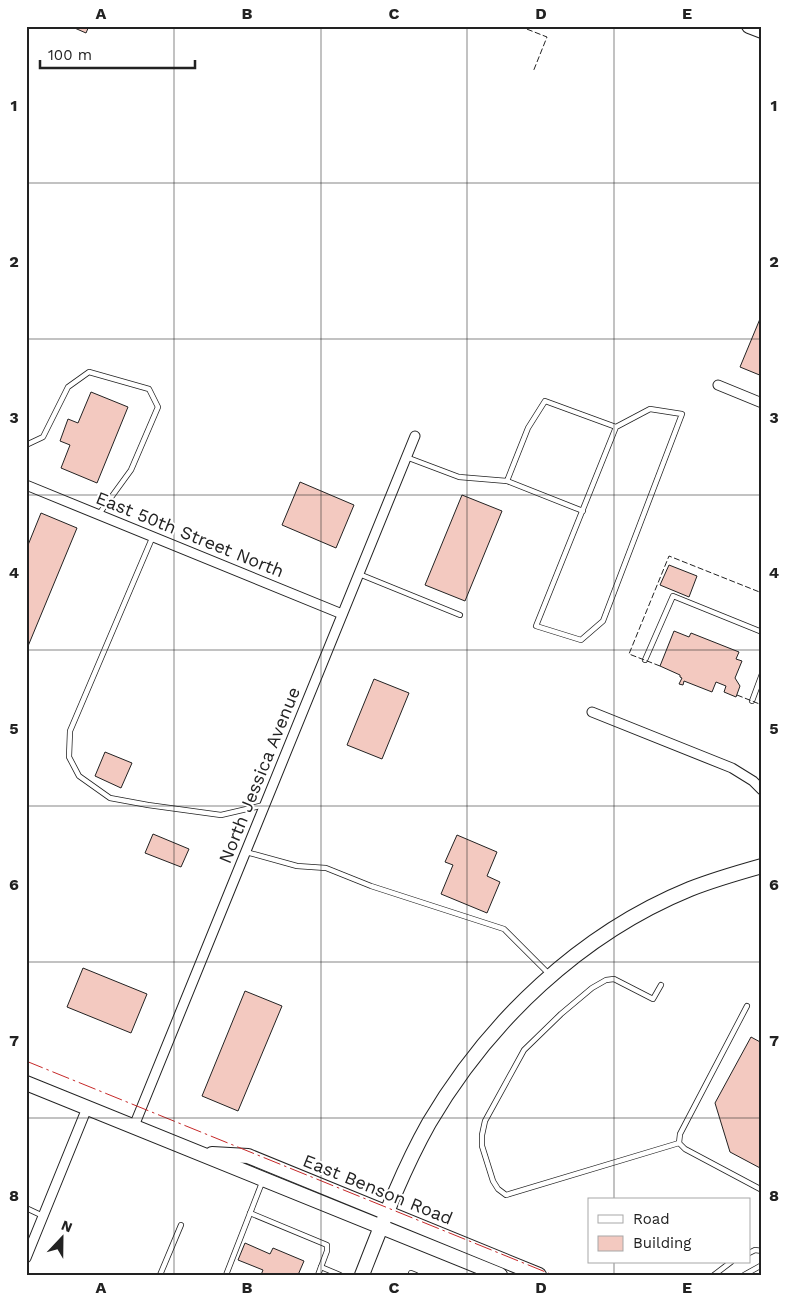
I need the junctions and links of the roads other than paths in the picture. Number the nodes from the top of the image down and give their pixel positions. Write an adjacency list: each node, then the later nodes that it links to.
1 (749, 26): 2 (main road)
2 (762, 31)
3 (718, 385): 4 (street)
4 (762, 403)
5 (616, 427): 9 (lane); 11 (lane); 11 (lane)
6 (415, 436): 8 (street, North Jessica Avenue)
7 (26, 445): 12 (lane)
8 (406, 457): 9 (lane); 14 (street, North Jessica Avenue)
9 (506, 482): 11 (lane)
10 (26, 485): 12 (street, East 50th Street North)
11 (583, 511)
12 (99, 514): 13 (street, East 50th Street North)
13 (153, 536): 15 (street, East 50th Street North); 23 (lane)
14 (359, 574): 15 (street, North Jessica Avenue); 16 (lane)
15 (342, 614): 23 (street, North Jessica Avenue)
16 (460, 615)
17 (762, 632): 18 (lane)
18 (645, 660)
19 (762, 674): 20 (lane)
20 (752, 701)
21 (592, 712): 22 (street)
22 (762, 790)
23 (265, 805): 24 (street, North Jessica Avenue)
24 (246, 852): 26 (lane); 31 (street, North Jessica Avenue)
25 (762, 866): 26 (main road)
26 (551, 976): 37 (main road)
27 (661, 985): 32 (lane)
28 (747, 1006): 32 (lane)
29 (26, 1083): 30 (main road, East Benson Road)
30 (87, 1108): 31 (main road, East Benson Road); 39 (street)
31 (134, 1126): 33 (main road, East Benson Road)
32 (679, 1143): 35 (lane)
33 (199, 1153): 34 (main road, East Benson Road); 37 (main road, East Benson Road)
34 (264, 1179): 38 (lane); 41 (main road, East Benson Road)
35 (762, 1190)
36 (26, 1208): 39 (lane)
37 (387, 1213): 41 (main road); 54 (main road, East Benson Road)
38 (250, 1214): 47 (lane); 49 (lane)
39 (43, 1216): 44 (street)
40 (181, 1225): 48 (lane)
41 (381, 1226): 52 (main road); 53 (main road, East Benson Road)
42 (762, 1251): 43 (lane)
43 (750, 1252)
44 (26, 1258)
45 (728, 1264): 55 (lane)
46 (762, 1265): 56 (lane)
47 (321, 1267): 50 (lane); 51 (lane)
48 (160, 1275)
49 (226, 1275)
50 (318, 1275)
51 (340, 1275)
52 (362, 1275)
53 (500, 1275)
54 (539, 1275)
55 (714, 1275)
56 (744, 1275)

